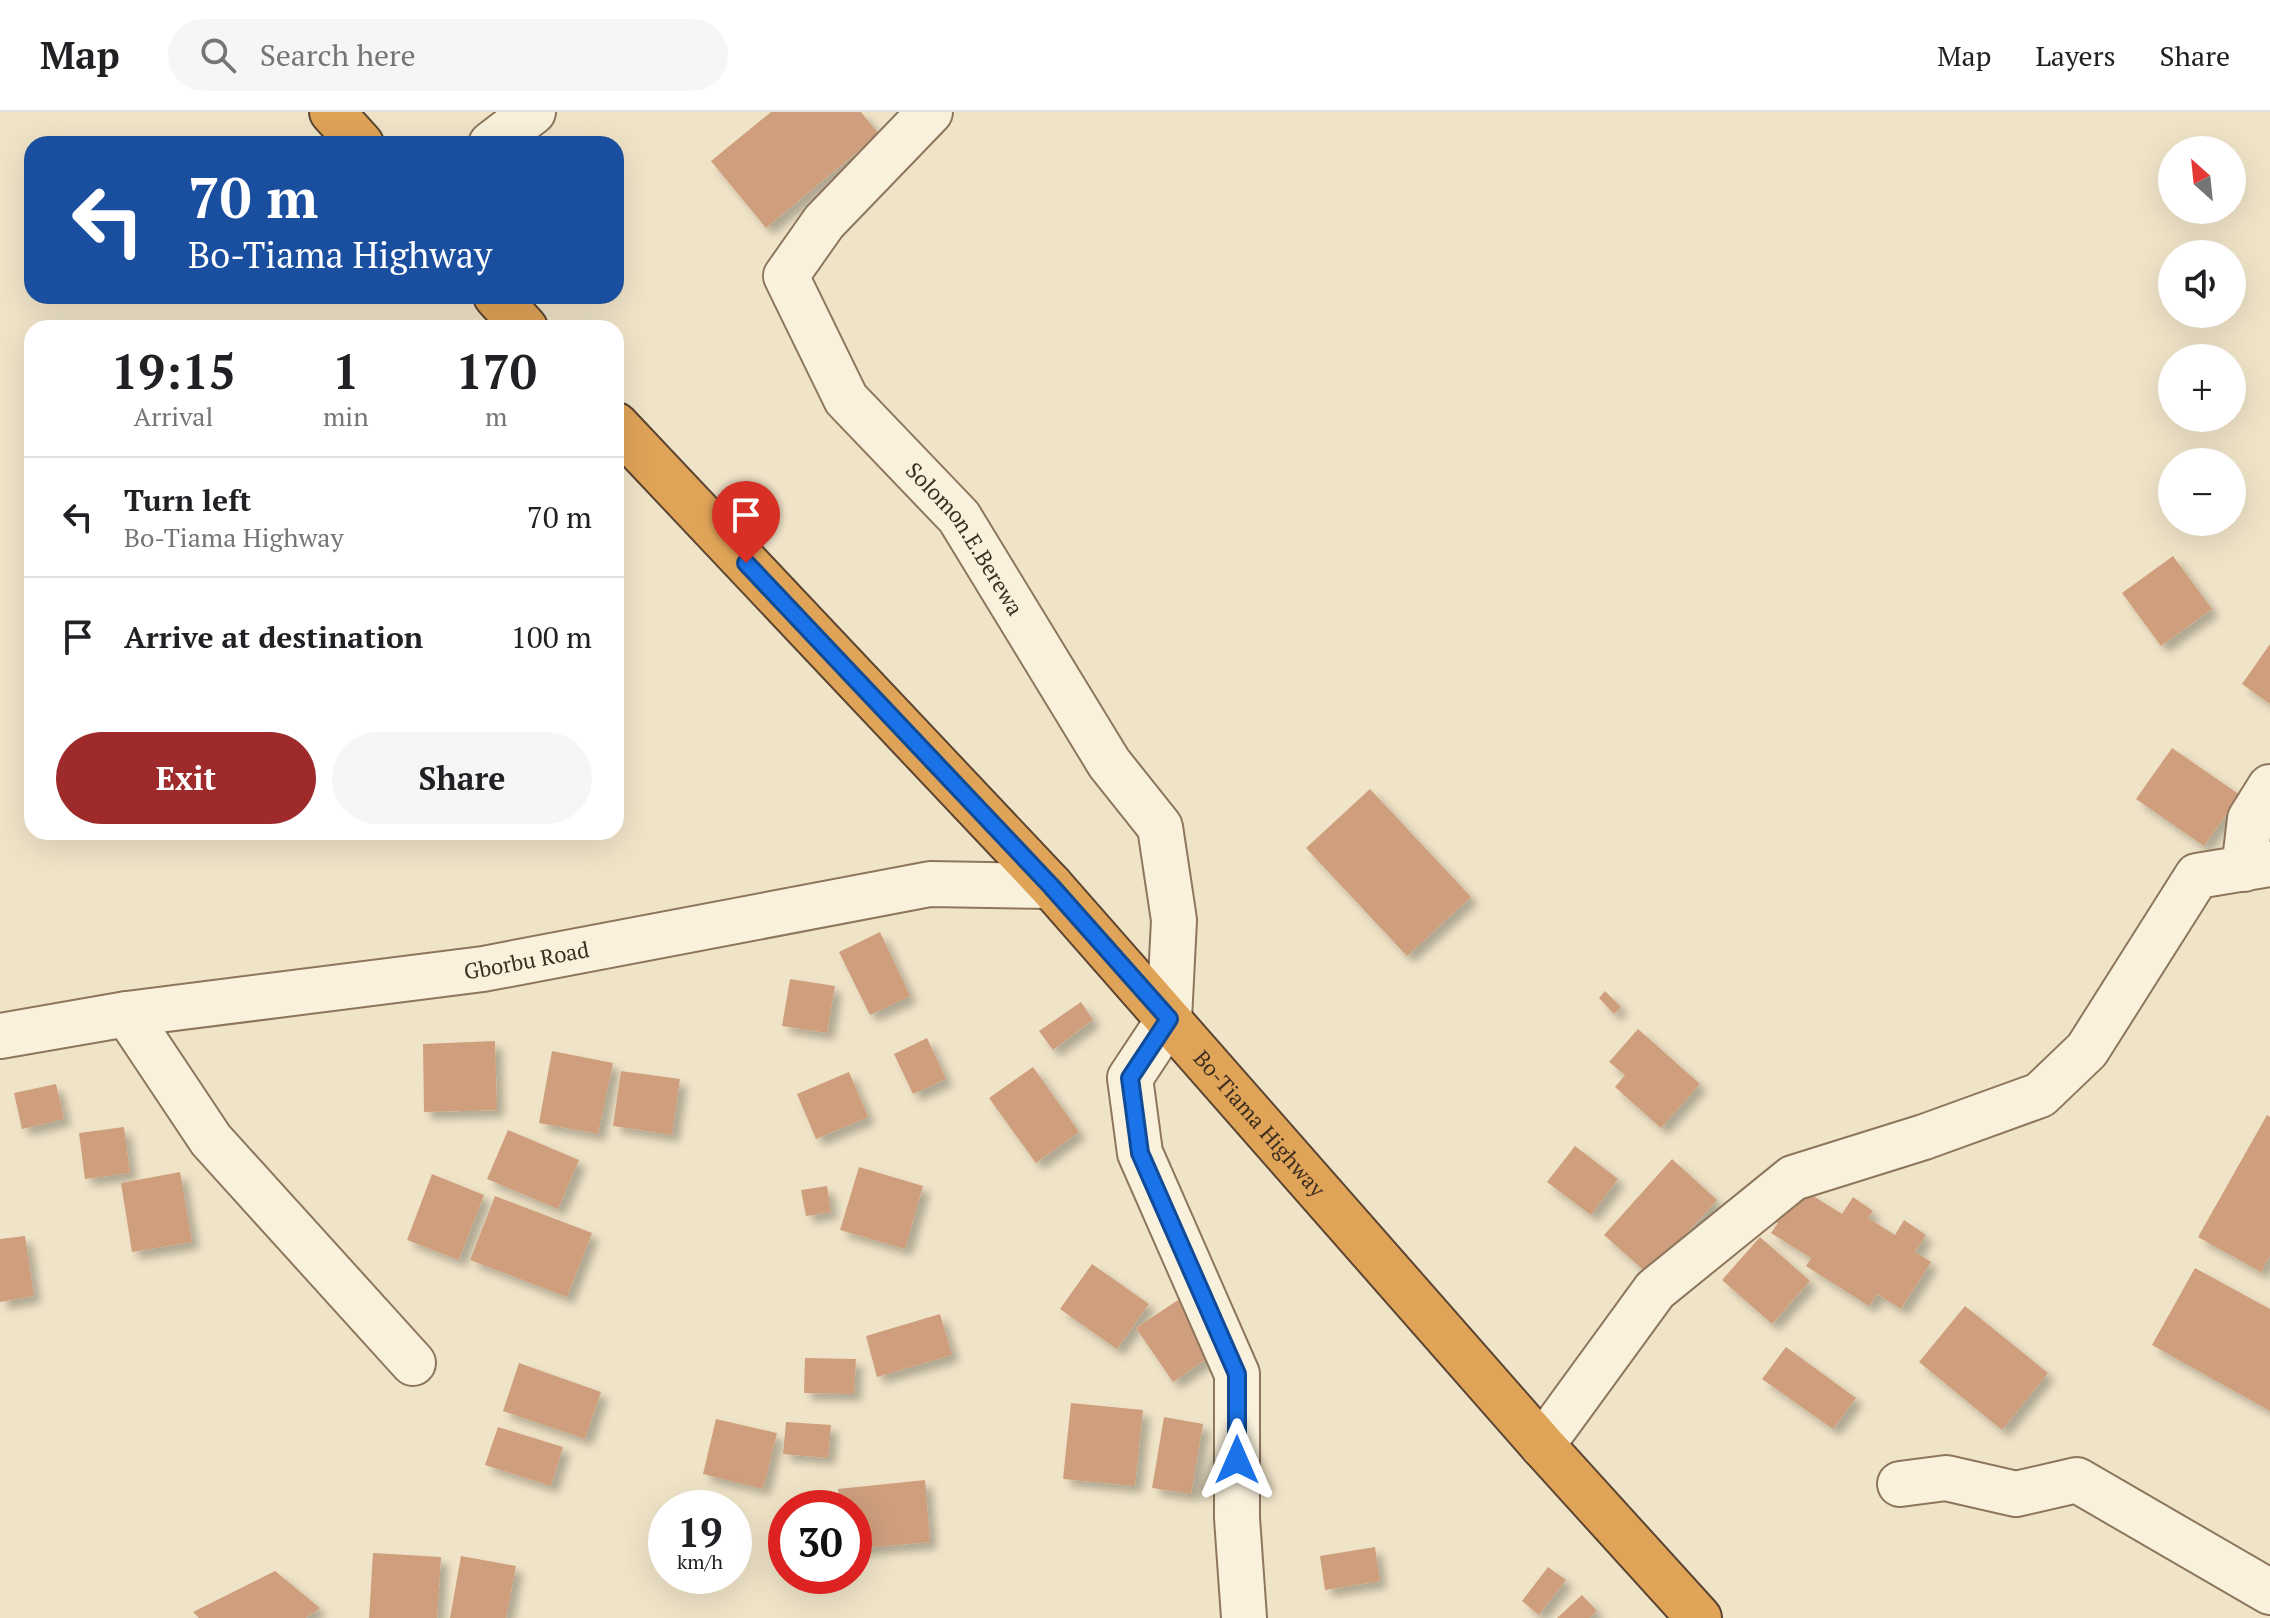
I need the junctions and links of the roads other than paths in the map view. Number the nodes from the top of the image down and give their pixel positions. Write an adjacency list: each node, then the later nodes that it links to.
1 (332, 112): 4 (highway)
2 (533, 112): 5 (street)
3 (930, 112): 13 (street, Solomon.E.Berewa)
4 (354, 136)
5 (502, 136)
6 (503, 304): 7 (highway)
7 (518, 320)
8 (624, 433): 11 (highway, Bo-Tiama Highway)
9 (2270, 787): 10 (street)
10 (2257, 866): 16 (street)
11 (1051, 886): 12 (street, Gborbu Road); 13 (highway, Bo-Tiama Highway)
12 (127, 1014): 14 (street, Gborbu Road); 15 (street)
13 (1169, 1019): 16 (highway, Bo-Tiama Highway); 19 (street)
14 (0, 1036)
15 (413, 1363)
16 (1542, 1445): 20 (highway, Bo-Tiama Highway)
17 (1900, 1484): 18 (street)
18 (2270, 1592)
19 (1244, 1618)
20 (1699, 1618)

